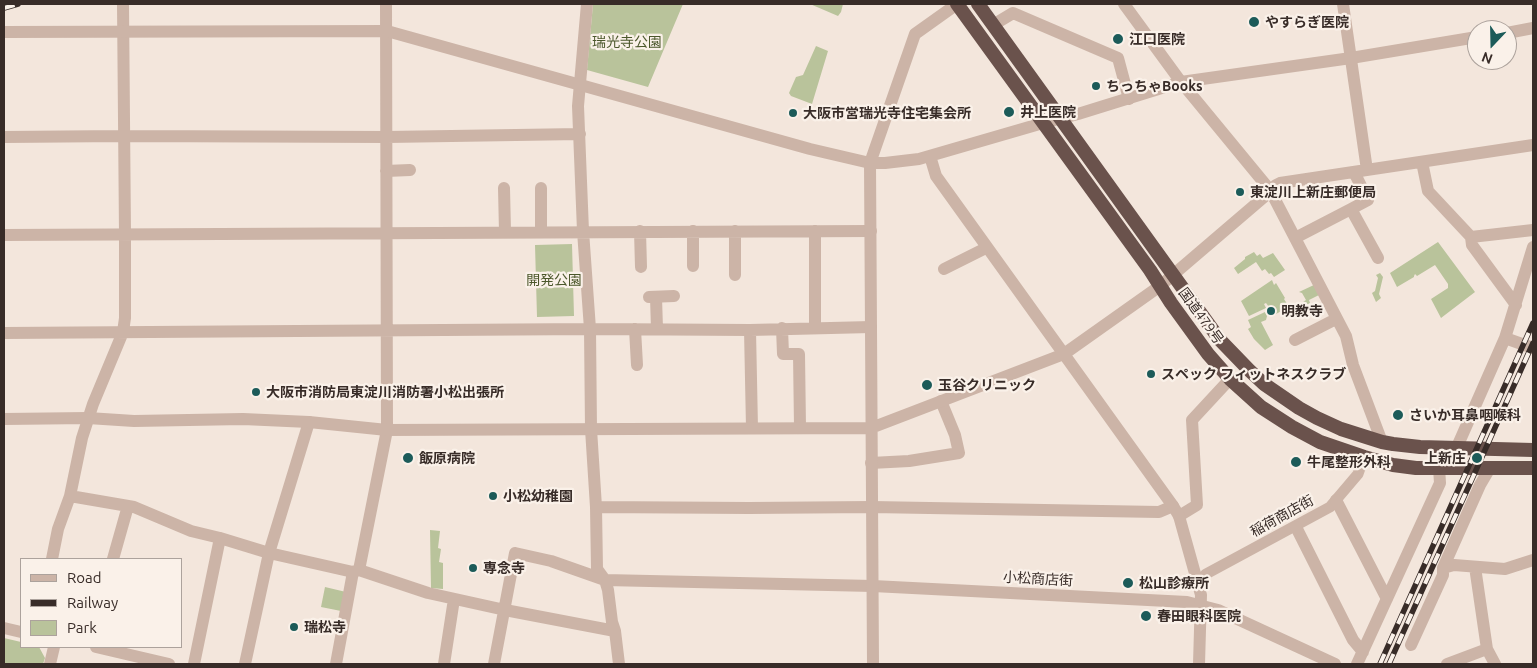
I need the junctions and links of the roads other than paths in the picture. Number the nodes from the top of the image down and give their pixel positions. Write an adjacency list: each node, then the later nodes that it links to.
1 (123, 4): 13 (street)
2 (386, 4): 10 (street)
3 (587, 4): 17 (street)
4 (957, 4): 20 (highway, 国道479号); 28 (street)
5 (978, 4): 8 (highway, 国道479号)
6 (1124, 4): 16 (street)
7 (1344, 4): 15 (street)
8 (993, 25): 18 (street); 19 (highway, 国道479号)
9 (1533, 28): 11 (street)
10 (387, 31): 13 (street); 17 (street); 24 (street)
11 (1517, 31)
12 (4, 32): 13 (street)
13 (123, 33): 23 (street)
14 (1467, 40): 15 (street)
15 (1351, 58): 16 (street); 30 (street)
16 (1181, 82): 18 (street); 35 (street)
17 (579, 84): 21 (street); 28 (street)
18 (1129, 99): 19 (street)
19 (1061, 118): 20 (street); 58 (highway, 国道479号)
20 (1043, 123): 26 (street); 59 (highway, 国道479号)
21 (580, 134): 24 (street); 39 (street)
22 (4, 136): 23 (street)
23 (123, 136): 24 (street); 48 (street)
24 (387, 137): 31 (street)
25 (1533, 145): 27 (street)
26 (930, 156): 28 (street); 52 (street)
27 (1422, 162): 30 (street); 49 (street)
28 (870, 163): 43 (street)
29 (410, 170): 31 (street)
30 (1367, 170): 32 (street)
31 (386, 171): 44 (street)
32 (1354, 172): 35 (street); 36 (street)
33 (504, 188): 45 (street)
34 (541, 188): 38 (street)
35 (1270, 190): 50 (street); 58 (street)
36 (1351, 209): 50 (street); 53 (street)
37 (1533, 230): 49 (street)
38 (542, 231): 39 (street); 45 (street)
39 (583, 231): 40 (street); 66 (street)
40 (640, 231): 41 (street); 55 (street)
41 (693, 231): 42 (street); 54 (street)
42 (735, 231): 46 (street); 57 (street)
43 (871, 231): 46 (street); 65 (street)
44 (388, 232): 45 (street); 48 (street); 69 (street)
45 (504, 232)
46 (815, 232): 64 (street)
47 (4, 234): 48 (street)
48 (125, 234): 71 (street)
49 (1471, 237): 61 (street)
50 (1295, 238): 62 (street)
51 (1533, 247): 61 (street)
52 (986, 248): 56 (street); 76 (street)
53 (1378, 258)
54 (693, 266)
55 (641, 267)
56 (944, 269)
57 (735, 275)
58 (1174, 275): 59 (street); 88 (highway, 国道479号)
59 (1160, 286): 76 (street); 78 (highway, 国道479号)
60 (674, 296): 68 (street)
61 (1516, 305): 73 (street)
62 (1336, 318): 74 (street); 88 (street)
63 (782, 328): 64 (street); 70 (street); 83 (street)
64 (815, 328): 65 (street)
65 (871, 328): 85 (street)
66 (590, 329): 67 (street); 69 (street); 86 (street)
67 (635, 329): 68 (street); 77 (street)
68 (657, 329): 70 (street)
69 (388, 330): 71 (street); 87 (street)
70 (750, 330): 84 (street)
71 (123, 332): 72 (street); 80 (street)
72 (4, 333)
73 (1506, 338): 75 (street); 89 (street)
74 (1295, 340)
75 (1533, 348)
76 (1064, 354): 79 (street); 101 (street)
77 (637, 365)
78 (1230, 379): 91 (highway, 国道479号); 101 (street)
79 (941, 401): 85 (street); 92 (street)
80 (88, 418): 81 (street); 82 (street); 96 (street)
81 (4, 419)
82 (309, 422): 87 (street); 104 (street)
83 (800, 427): 84 (street); 85 (street)
84 (752, 428): 86 (street)
85 (871, 428): 92 (street)
86 (591, 429): 87 (street); 99 (street)
87 (387, 430): 110 (street)
88 (1382, 442): 89 (highway, 国道479号)
89 (1458, 447): 90 (highway, 国道479号)
90 (1533, 450)
91 (1364, 457): 93 (highway, 国道479号); 97 (street, 稲荷商店街)
92 (871, 463): 100 (street)
93 (1439, 468): 94 (highway, 国道479号); 115 (street)
94 (1490, 468): 95 (highway, 国道479号); 109 (street)
95 (1533, 468)
96 (70, 496): 98 (street); 105 (street)
97 (1336, 500): 102 (street, 稲荷商店街); 115 (street)
98 (128, 506): 103 (street); 106 (street)
99 (596, 507): 100 (street); 111 (street)
100 (872, 507): 101 (street); 113 (street)
101 (1176, 511): 112 (street)
102 (1296, 527): 112 (street, 稲荷商店街); 125 (street)
103 (220, 538): 104 (street); 129 (street)
104 (269, 554): 110 (street); 130 (street)
105 (52, 558)
106 (113, 558)
107 (1533, 560): 108 (street)
108 (1474, 567): 109 (street); 124 (street)
109 (1443, 568): 121 (street)
110 (356, 571): 114 (street); 131 (street)
111 (605, 580): 113 (street, 小松商店街); 117 (street, 小松商店街); 119 (street)
112 (1198, 583): 116 (street)
113 (872, 586): 116 (street, 小松商店街); 135 (street)
114 (454, 599): 117 (street); 132 (street)
115 (1387, 599): 125 (street)
116 (1201, 605): 136 (street); 137 (street, 小松商店街)
117 (505, 610): 119 (street); 133 (street)
118 (4, 628): 120 (street)
119 (615, 631): 134 (street)
120 (20, 632)
121 (1411, 645)
122 (54, 648): 127 (street)
123 (106, 648): 126 (street)
124 (1487, 649): 139 (street); 140 (street)
125 (1363, 652): 138 (street)
126 (123, 659): 128 (street)
127 (50, 664)
128 (169, 664)
129 (194, 664)
130 (245, 664)
131 (336, 664)
132 (444, 664)
133 (494, 664)
134 (620, 664)
135 (873, 664)
136 (1199, 664)
137 (1335, 664)
138 (1357, 664)
139 (1447, 664)
140 (1495, 664)

